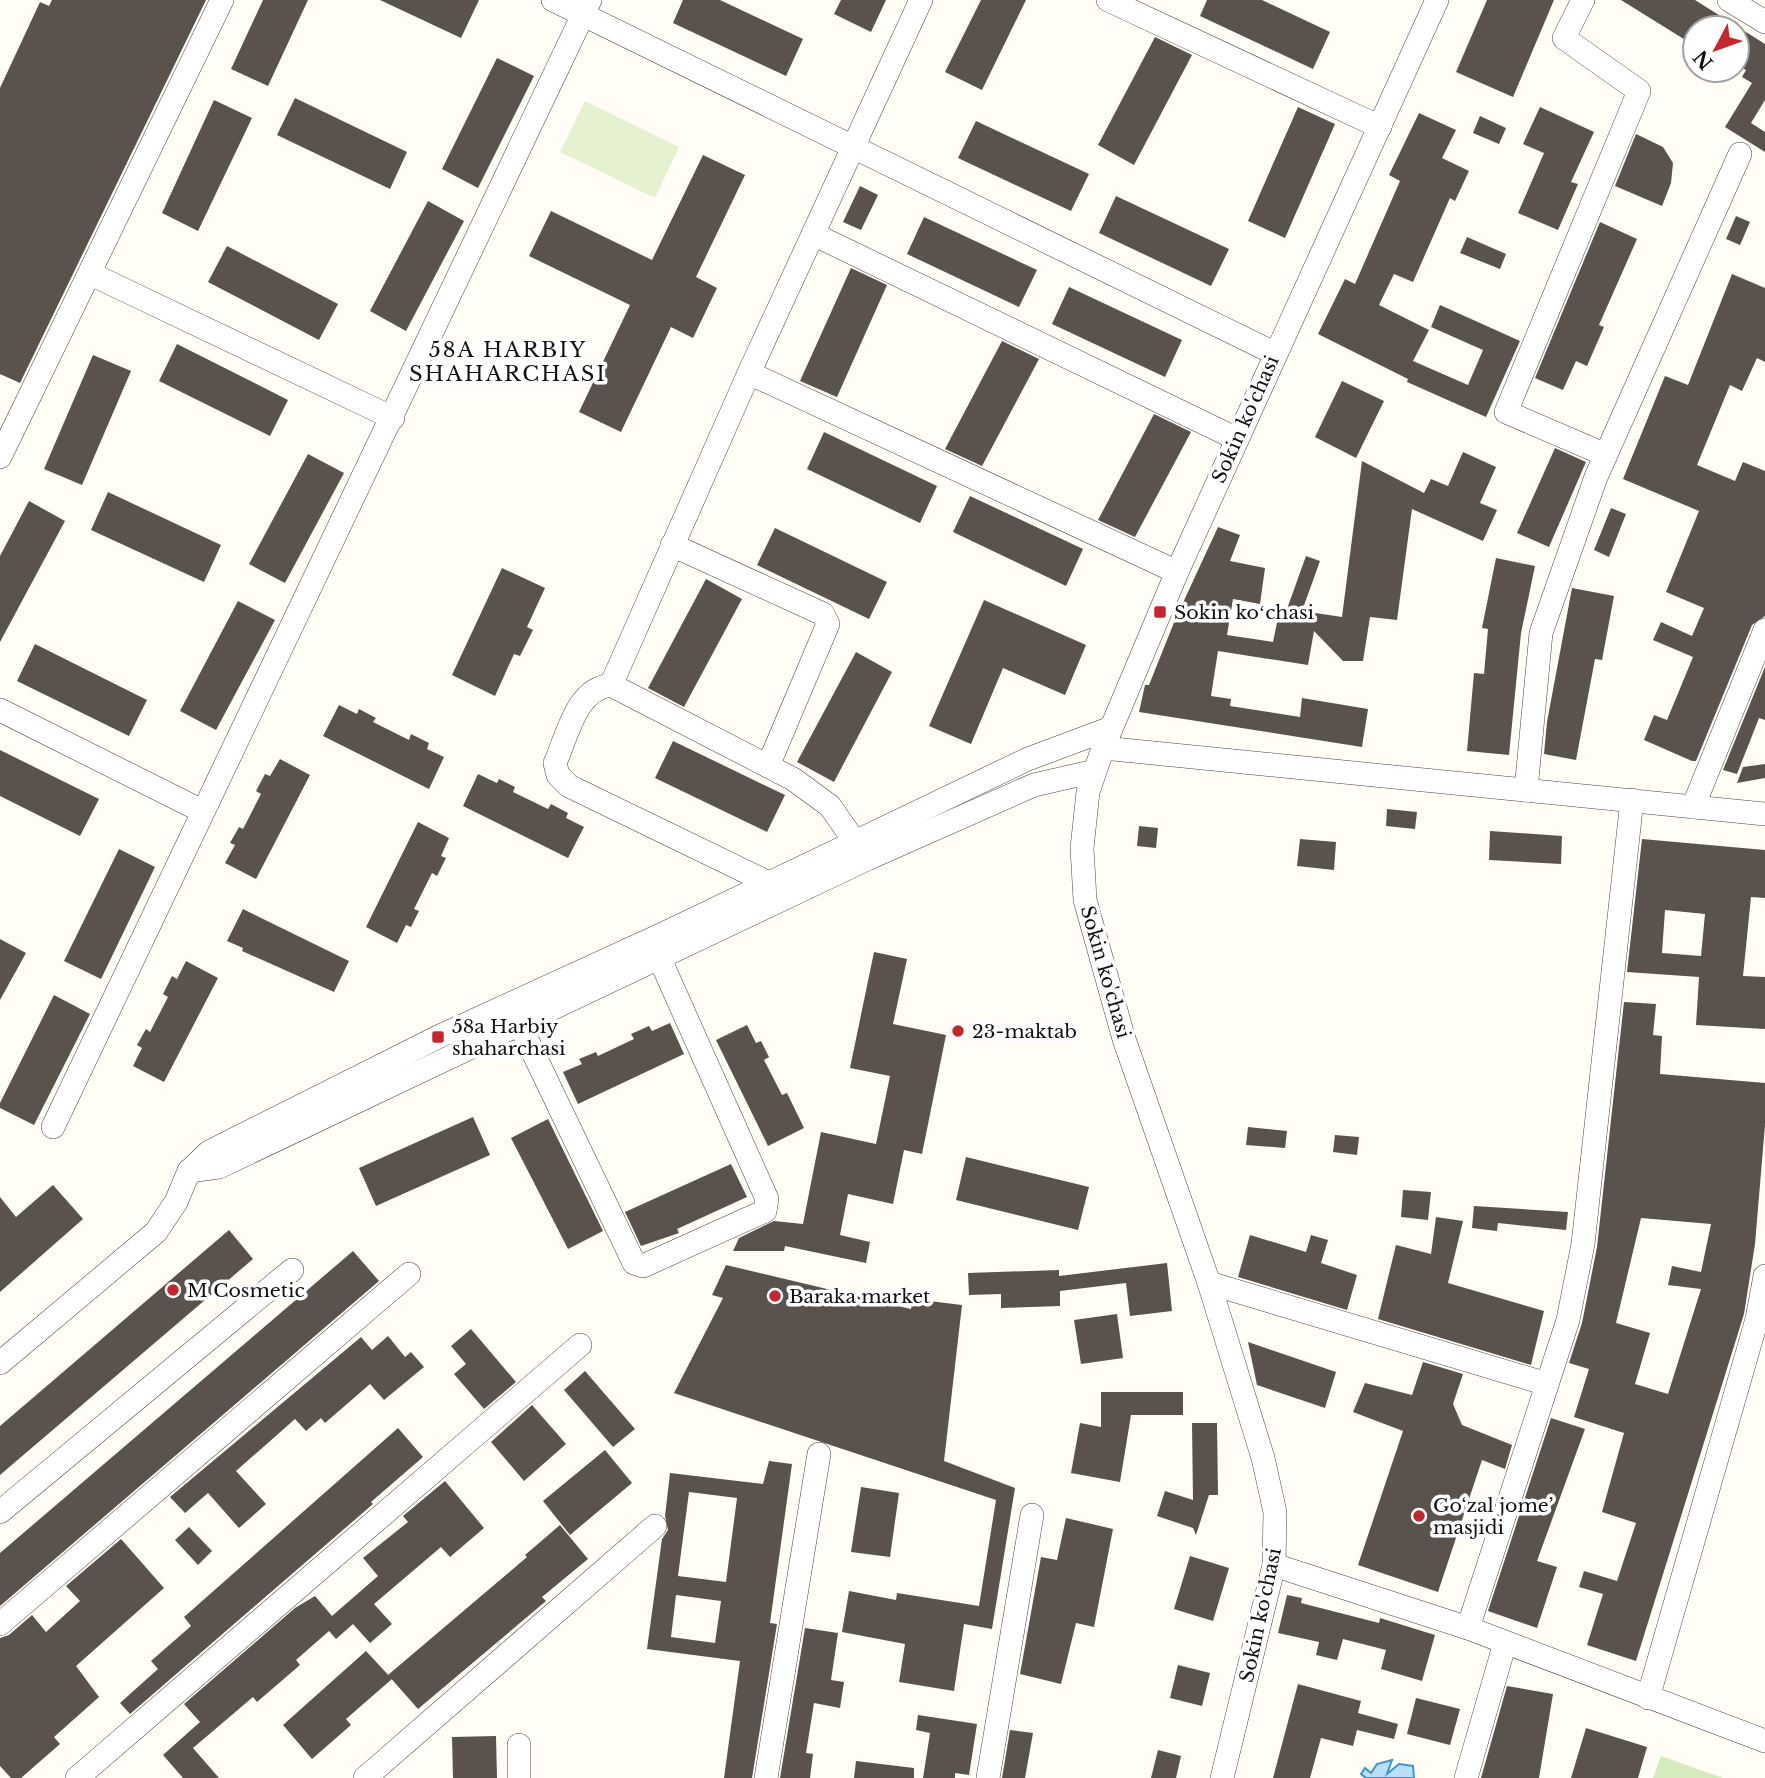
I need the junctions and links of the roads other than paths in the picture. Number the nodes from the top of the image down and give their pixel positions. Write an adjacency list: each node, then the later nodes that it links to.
1 (222, 0): 14 (street)
2 (553, 0): 8 (street)
3 (921, 0): 11 (street)
4 (1108, 0): 10 (street)
5 (1437, 0): 10 (street, Sokin ko'chasi)
6 (1583, 0): 19 (street)
7 (1729, 0): 9 (street)
8 (587, 7): 11 (street); 17 (street)
9 (1765, 22)
10 (1380, 127): 15 (street, Sokin ko'chasi)
11 (854, 146): 13 (street); 15 (street)
12 (1740, 154): 19 (street)
13 (813, 234): 16 (street); 18 (street)
14 (91, 274): 17 (street); 20 (street)
15 (1275, 353): 18 (street, Sokin ko'chasi)
16 (749, 373): 21 (street); 22 (street)
17 (393, 418): 32 (street)
18 (1237, 439): 22 (street, Sokin ko'chasi)
19 (1606, 455): 29 (street)
20 (0, 457)
21 (672, 545): 24 (street); 27 (street)
22 (1177, 572): 26 (street, Sokin ko'chasi)
23 (1765, 630): 31 (street)
24 (611, 685): 27 (street); 35 (street)
25 (0, 710): 32 (street)
26 (1107, 738): 28 (street, Sokin ko'chasi); 29 (street); 34 (street)
27 (768, 766): 34 (street)
28 (1095, 771): 36 (street); 43 (street, Sokin ko'chasi)
29 (1526, 790): 30 (street)
30 (1633, 800): 31 (street); 46 (street)
31 (1693, 807): 33 (street)
32 (202, 811): 38 (street)
33 (1765, 814)
34 (855, 842): 35 (street)
35 (769, 883): 39 (street)
36 (659, 957): 37 (street); 37 (street)
37 (519, 1023): 39 (street)
38 (52, 1127)
39 (189, 1171): 45 (street)
40 (292, 1270): 48 (street)
41 (409, 1274): 52 (street)
42 (1765, 1276): 55 (street)
43 (1209, 1283): 46 (street); 51 (street, Sokin ko'chasi)
44 (580, 1345): 58 (street)
45 (0, 1363)
46 (1547, 1384): 53 (street)
47 (819, 1454): 61 (street)
48 (0, 1512)
49 (1032, 1515): 62 (street)
50 (655, 1526): 59 (street)
51 (1274, 1564): 53 (street); 63 (street, Sokin ko'chasi)
52 (0, 1624)
53 (1468, 1628): 54 (street)
54 (1505, 1643): 55 (street); 64 (street)
55 (1648, 1698): 56 (street)
56 (1765, 1741)
57 (519, 1745): 60 (street)
58 (77, 1778)
59 (365, 1778)
60 (519, 1778)
61 (765, 1778)
62 (988, 1778)
63 (1222, 1778)
64 (1466, 1778)

